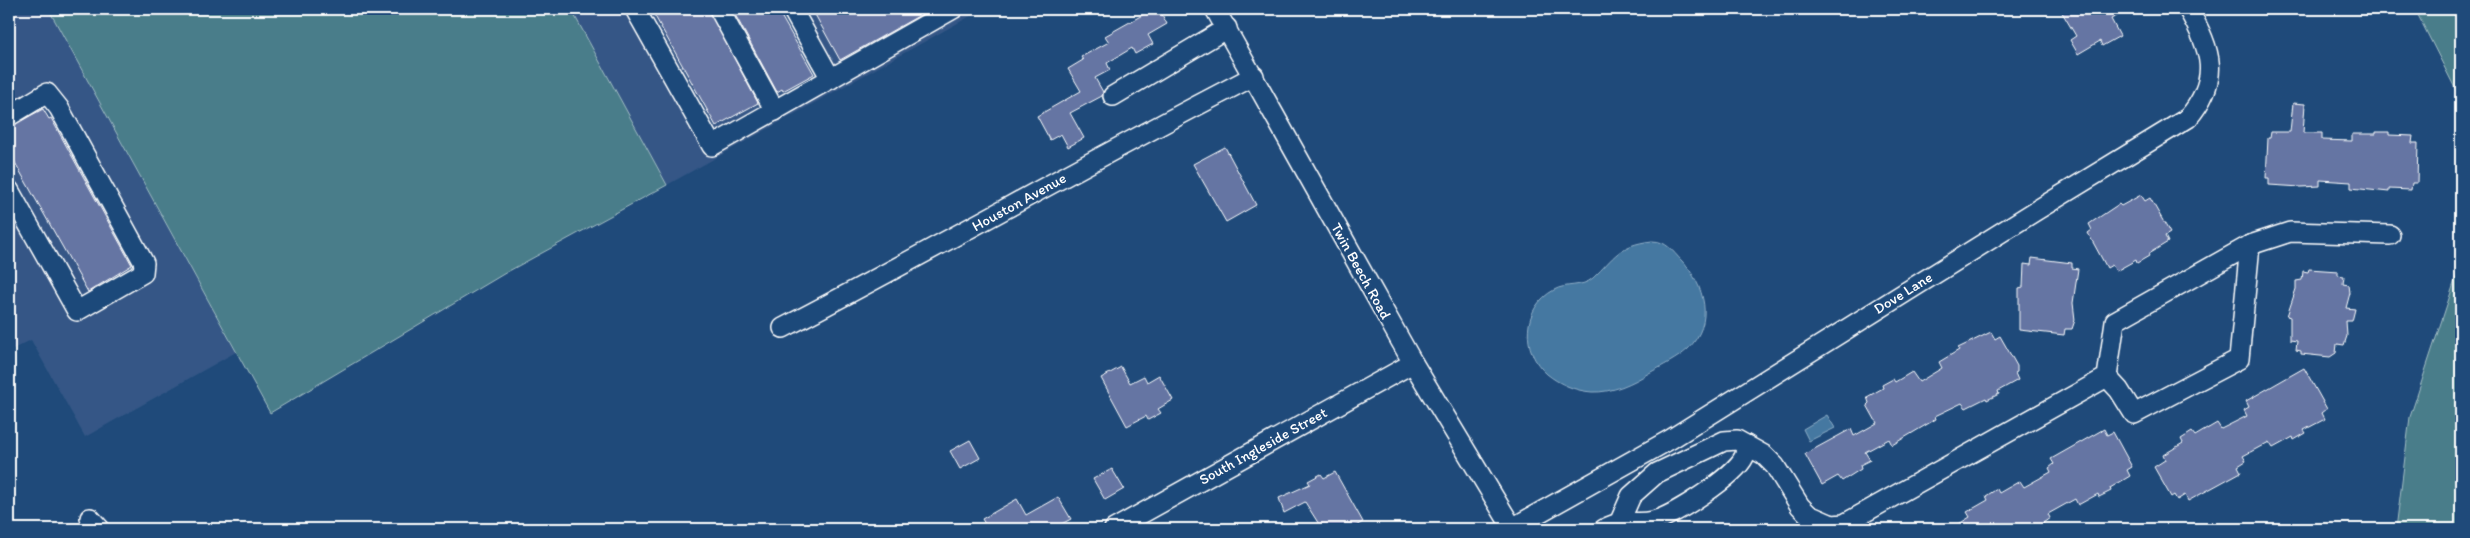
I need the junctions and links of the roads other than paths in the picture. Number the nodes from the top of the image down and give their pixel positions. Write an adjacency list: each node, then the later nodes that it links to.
1 (635, 9): 11 (street)
2 (719, 9): 11 (street)
3 (792, 9): 9 (street)
4 (953, 9): 9 (street)
5 (1215, 9): 7 (street, Twin Beech Road)
6 (2188, 9): 21 (street, Dove Lane)
7 (1227, 28): 8 (street, Twin Beech Road); 10 (street)
8 (1254, 76): 16 (street, Houston Avenue); 17 (street, Twin Beech Road)
9 (831, 79): 11 (street)
10 (1113, 96)
11 (775, 111)
12 (9, 116): 13 (street)
13 (9, 190)
14 (2390, 235): 15 (street)
15 (2250, 244): 18 (street); 18 (street)
16 (783, 328)
17 (1413, 363): 21 (street, Twin Beech Road); 22 (street, South Ingleside Street)
18 (2107, 377): 19 (street)
19 (1746, 445): 20 (street); 20 (street)
20 (1612, 525)
21 (1513, 528)
22 (1114, 529)

